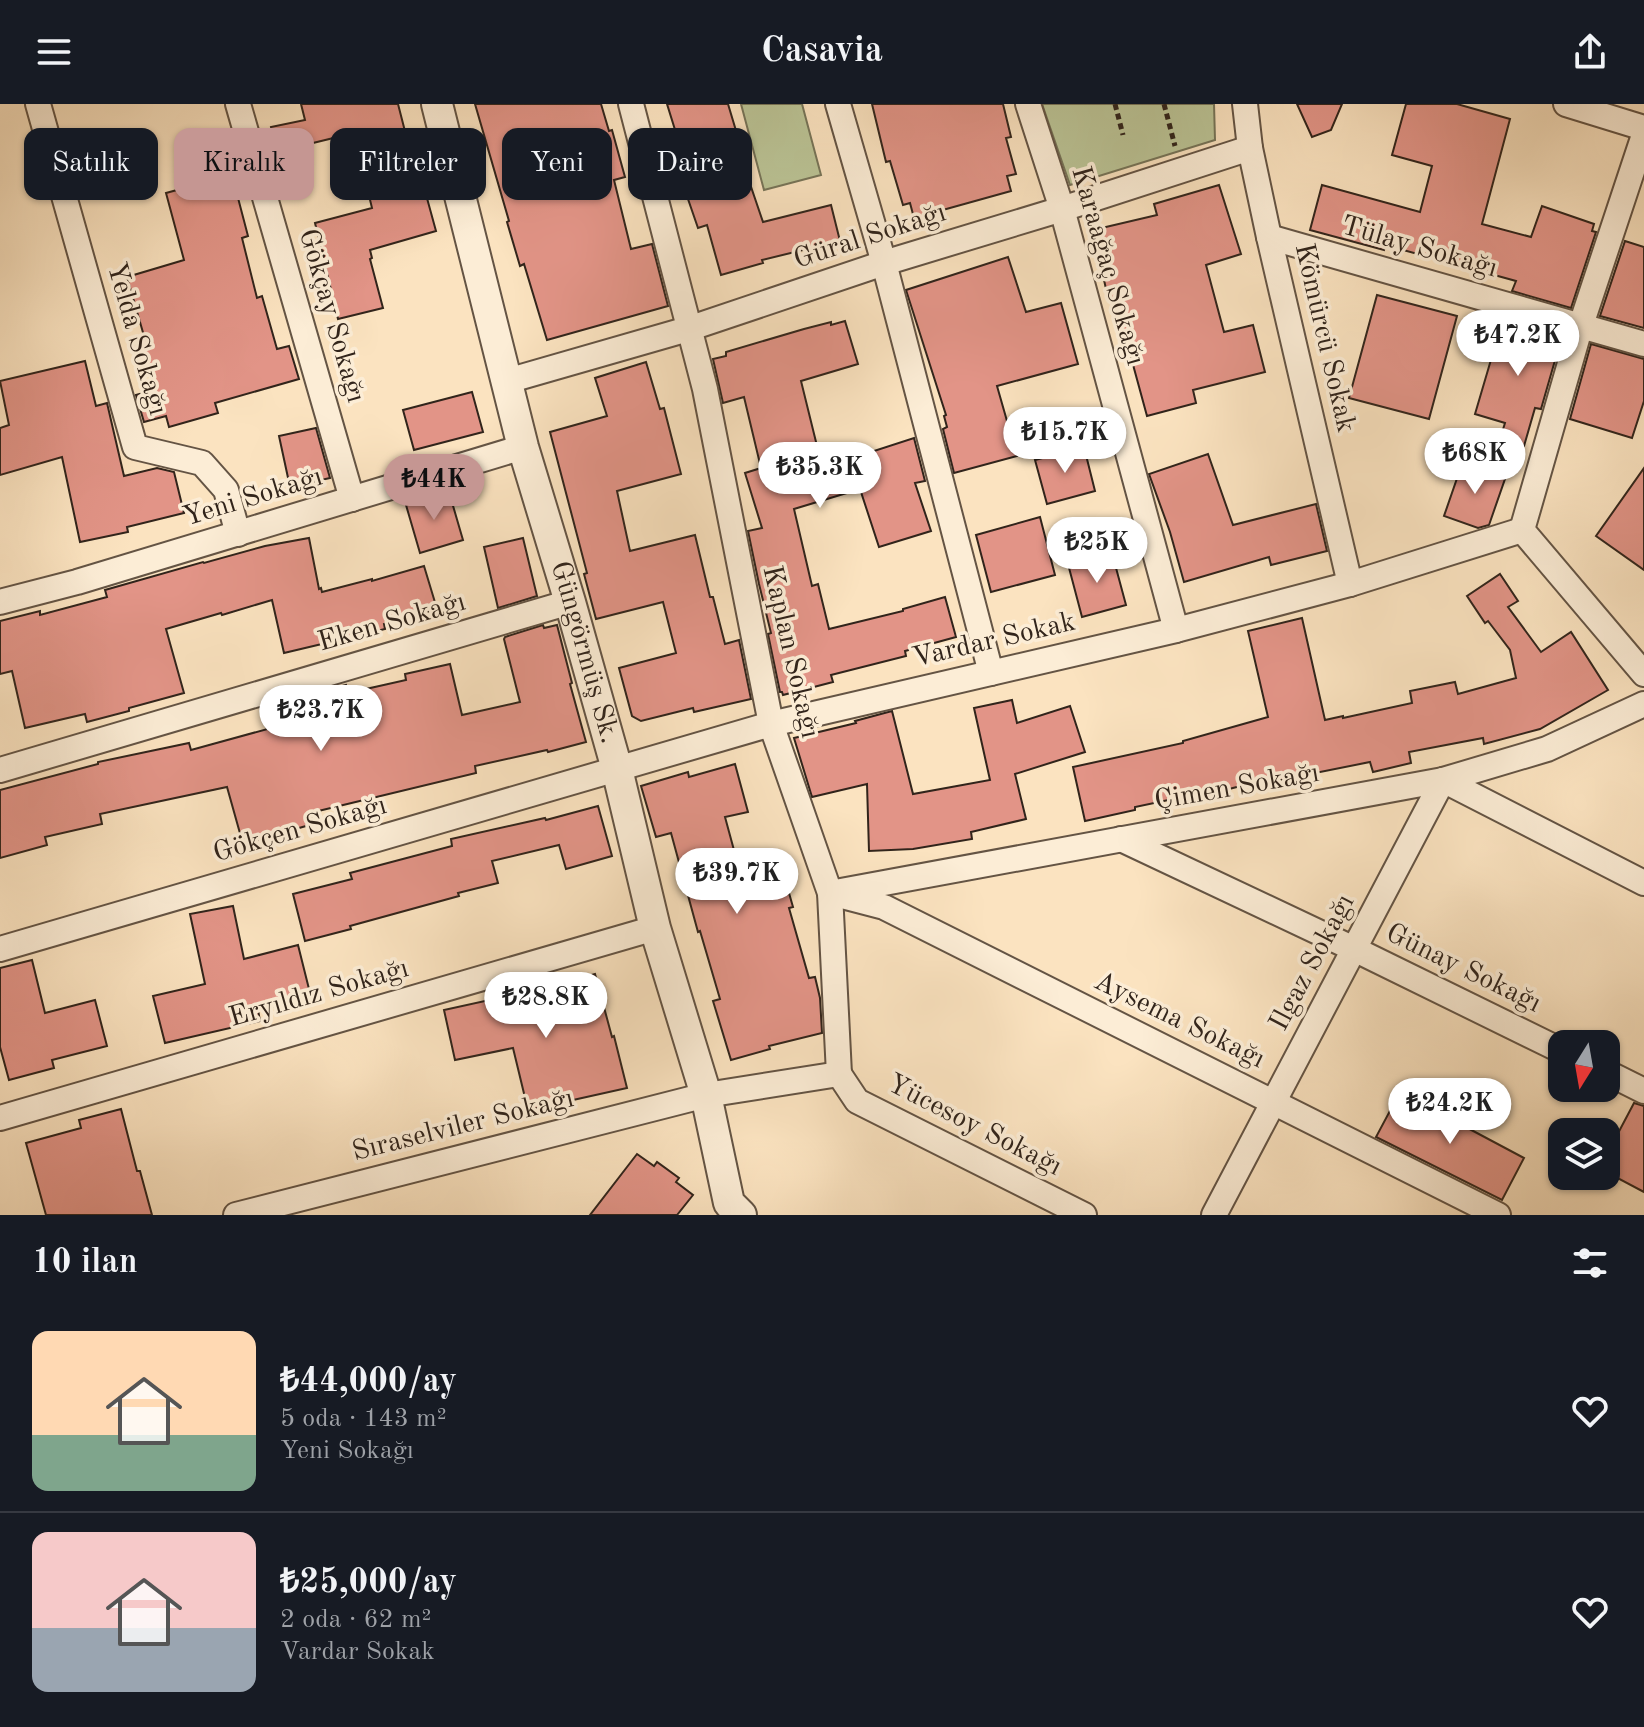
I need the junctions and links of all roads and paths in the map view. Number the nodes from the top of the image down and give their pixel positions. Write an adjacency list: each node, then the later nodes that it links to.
1 (38, 104): 26 (street, Yelda Sokağı)
2 (238, 104): 24 (street, Gökçay Sokağı)
3 (437, 104): 22 (street, Güngörmüş Sk.)
4 (631, 104): 20 (street, Kaplan Sokağı)
5 (838, 104): 18 (street)
6 (1028, 104): 16 (street, Karaağaç Sokağı)
7 (1115, 104): 12 (path)
8 (1164, 104): 15 (path)
9 (1245, 104): 14 (street, Kömürcü Sokak)
10 (1566, 104): 11 (street)
11 (1644, 128)
12 (1123, 135)
13 (1644, 135): 19 (street)
14 (1250, 148): 15 (street, Güral Sokağı); 17 (street, Kömürcü Sokak)
15 (1181, 171): 16 (street, Güral Sokağı)
16 (1062, 209): 18 (street, Güral Sokağı); 30 (street, Karaağaç Sokağı)
17 (1269, 237): 19 (street, Tülay Sokağı); 27 (street, Kömürcü Sokak)
18 (884, 263): 20 (street, Güral Sokağı); 31 (street)
19 (1581, 325): 21 (street, Tülay Sokağı); 25 (street)
20 (688, 329): 22 (street, Güral Sokağı); 34 (street, Kaplan Sokağı)
21 (1644, 344)
22 (507, 381): 23 (street, Güngörmüş Sk.)
23 (523, 447): 24 (street, Yeni Sokağı); 29 (street, Güngörmüş Sk.)
24 (352, 499): 26 (street, Yeni Sokağı)
25 (1522, 530): 27 (street, Vardar Sokak); 32 (street)
26 (238, 534): 28 (street, Yeni Sokağı)
27 (1350, 584): 30 (street, Vardar Sokak)
28 (0, 602)
29 (570, 602): 35 (street, Güngörmüş Sk.); 36 (street, Eken Sokağı)
30 (1176, 630): 31 (street, Vardar Sokak)
31 (991, 673): 34 (street, Vardar Sokak)
32 (1644, 674)
33 (1644, 704): 37 (street, Çimen Sokağı)
34 (771, 724): 35 (street, Vardar Sokak); 40 (street, Kaplan Sokağı)
35 (617, 769): 41 (street, Güngörmüş Sk.); 42 (street, Gökçen Sokağı)
36 (0, 770)
37 (1443, 780): 38 (street, Çimen Sokağı); 39 (street); 43 (street, Ilgaz Sokağı)
38 (1121, 839): 40 (street, Çimen Sokağı); 43 (street, Günay Sokağı)
39 (1644, 883)
40 (830, 893): 45 (street, Kaplan Sokağı); 49 (street, Aysema Sokağı)
41 (655, 928): 48 (street, Güngörmüş Sk.); 50 (street, Eryıldız Sokağı)
42 (0, 949)
43 (1354, 949): 44 (street, Günay Sokağı); 49 (street, Ilgaz Sokağı)
44 (1548, 1044)
45 (839, 1074): 48 (street); 54 (street, Yücesoy Sokağı)
46 (1620, 1079): 47 (street)
47 (1644, 1091)
48 (706, 1095): 51 (street, Sıraselviler Sokağı); 52 (street, Güngörmüş Sk.)
49 (1274, 1102): 55 (street, Ilgaz Sokağı); 56 (street, Aysema Sokağı)
50 (0, 1118)
51 (289, 1209): 53 (street, Sıraselviler Sokağı)
52 (731, 1211)
53 (236, 1215)
54 (1084, 1215)
55 (1214, 1215)
56 (1498, 1215)

